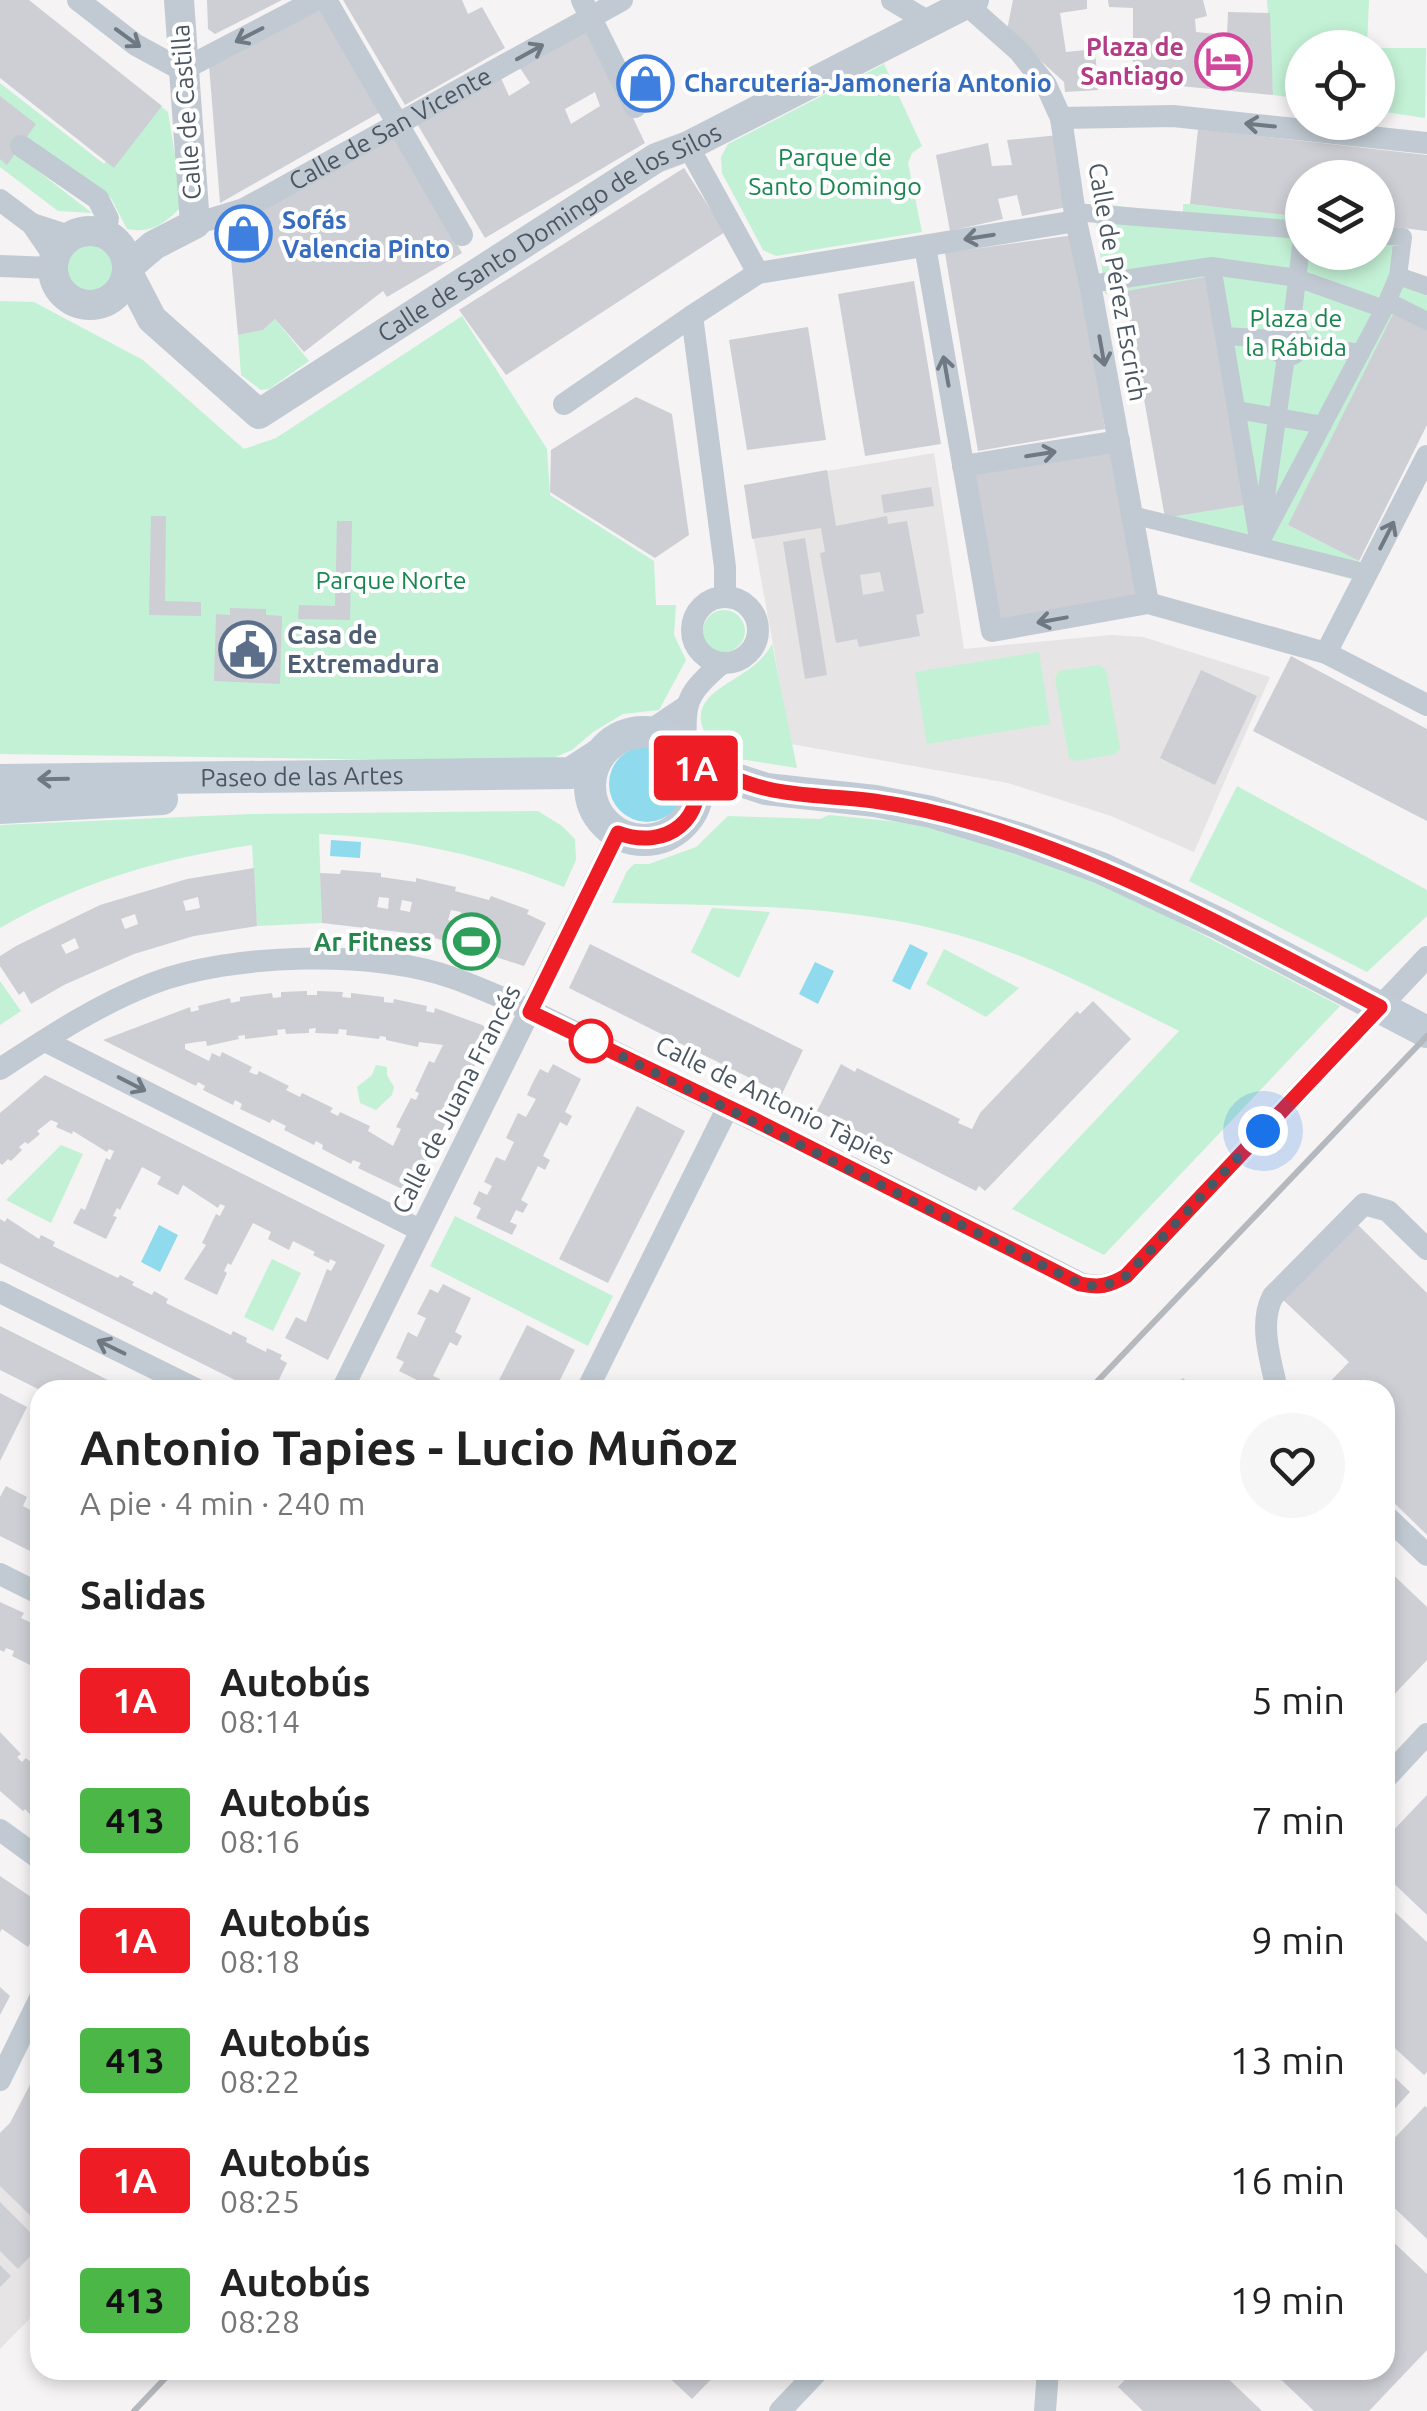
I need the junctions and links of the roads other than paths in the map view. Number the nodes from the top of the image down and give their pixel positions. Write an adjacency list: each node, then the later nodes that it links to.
1 (78, 0): 10 (street, one-way to 10)
2 (178, 0): 10 (street, Calle de Castilla)
3 (316, 0): 10 (street, one-way to 10)
4 (326, 0): 13 (street)
5 (622, 0): 8 (street, Calle de San Vicente)
6 (892, 0): 9 (street)
7 (970, 2): 9 (street, Calle de Santo Domingo de los Silos); 12 (street, Calle de Pérez Escrich)
8 (587, 9): 11 (street); 13 (street, Calle de San Vicente, one-way to 8)
9 (930, 23): 16 (street, Calle de Santo Domingo de los Silos)
10 (182, 70): 19 (street, Calle de Castilla)
11 (635, 107)
12 (1061, 118): 14 (street, one-way to 12); 18 (street, Calle de Pérez Escrich)
13 (400, 123): 19 (street, Calle de San Vicente); 22 (street)
14 (1427, 143)
15 (21, 146): 21 (street)
16 (688, 146): 31 (street); 39 (street, Calle de Santo Domingo de los Silos)
17 (0, 200): 26 (street)
18 (1075, 217): 20 (street); 25 (street, one-way to 25); 34 (street, Calle de Pérez Escrich)
19 (194, 224): 24 (street, Calle de San Vicente)
20 (1285, 229)
21 (106, 235): 24 (street); 26 (street); 29 (street)
22 (462, 235)
23 (1395, 236): 32 (street)
24 (154, 245): 29 (street, Calle de San Vicente)
25 (925, 246): 31 (street); 50 (street, one-way to 25)
26 (58, 254): 27 (street); 36 (street)
27 (0, 266)
28 (1212, 266): 33 (street); 34 (street); 41 (street)
29 (127, 270): 36 (street); 39 (street, Calle de Santo Domingo de los Silos)
30 (1297, 270): 33 (street)
31 (758, 273): 38 (street)
32 (1398, 276): 35 (street); 37 (street)
33 (1296, 278): 37 (street); 42 (street)
34 (1090, 284): 48 (street, Calle de Pérez Escrich, one-way to 48)
35 (1427, 286)
36 (104, 303): 39 (street, Calle de Santo Domingo de los Silos)
37 (1386, 305): 40 (street); 43 (street)
38 (692, 316): 44 (street); 54 (street)
39 (152, 320)
40 (1427, 321)
41 (1224, 336): 42 (street); 45 (street)
42 (1289, 338): 43 (street); 46 (street)
43 (1361, 354): 47 (street)
44 (564, 404)
45 (1236, 410): 46 (street); 52 (street)
46 (1277, 416): 47 (street); 52 (street)
47 (1323, 425): 52 (street)
48 (1119, 442): 50 (street, one-way to 48); 51 (street, Calle de Pérez Escrich)
49 (1427, 456): 53 (street, one-way to 49)
50 (963, 466): 55 (street, one-way to 50)
51 (1132, 515): 52 (street); 55 (street, Calle de Pérez Escrich)
52 (1259, 545): 53 (street)
53 (1367, 573): 56 (street)
54 (725, 597): 57 (street); 57 (street)
55 (1148, 603): 56 (street)
56 (1326, 653): 58 (street)
57 (712, 659): 59 (street)
58 (1427, 705)
59 (685, 707): 60 (street); 62 (street)
60 (648, 732): 61 (main road); 62 (main road)
61 (600, 754): 63 (main road, Paseo de las Artes, one-way to 63); 65 (main road)
62 (690, 759): 64 (main road); 67 (main road)
63 (0, 780)
64 (766, 789): 67 (main road); 71 (main road)
65 (590, 797): 66 (main road, Paseo de las Artes); 68 (main road)
66 (0, 808)
67 (689, 814): 68 (main road)
68 (618, 833): 70 (street, Calle de Juana Francés)
69 (1427, 957): 74 (street, Calle de Antonio Tàpies)
70 (530, 1012): 72 (street, Calle de Antonio Tàpies); 74 (street, Calle de Antonio Tàpies); 75 (street, Calle de Juana Francés)
71 (1427, 1032)
72 (44, 1040): 73 (street, Calle de Antonio Tàpies); 75 (street, one-way to 75)
73 (0, 1069)
74 (728, 1107): 80 (street)
75 (420, 1230): 79 (street, Calle de Juana Francés)
76 (1427, 1249): 81 (street)
77 (0, 1292): 78 (street, one-way to 77)
78 (178, 1380)
79 (347, 1380)
80 (592, 1380)
81 (1275, 1380)
82 (1395, 1525): 83 (street)
83 (1427, 1556)
84 (0, 1574): 85 (street)
85 (30, 1589)
86 (1427, 1734): 87 (street)
87 (1395, 1768)
88 (0, 1830): 89 (street)
89 (30, 1852)
90 (30, 2018): 91 (street)
91 (0, 2080)
92 (810, 2380): 94 (street)
93 (1047, 2380): 95 (street)
94 (780, 2411)
95 (1045, 2411)

